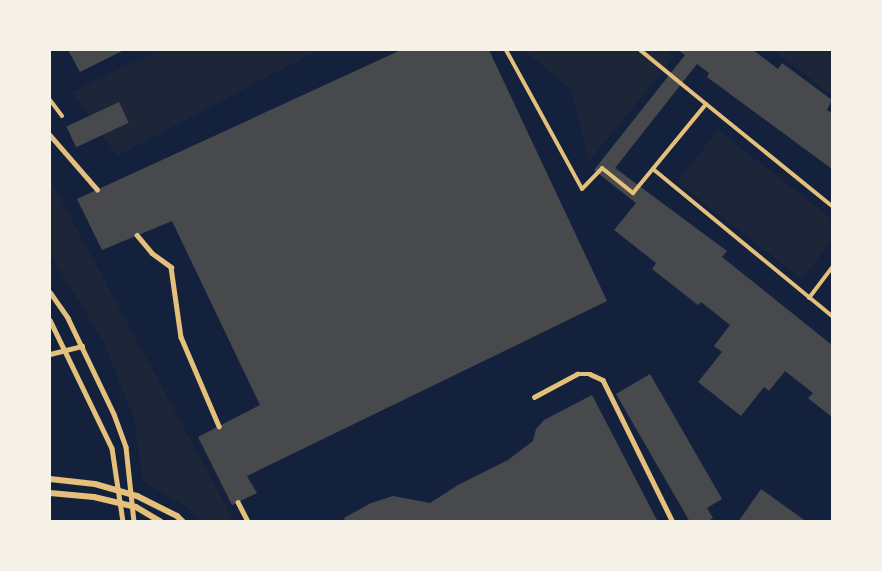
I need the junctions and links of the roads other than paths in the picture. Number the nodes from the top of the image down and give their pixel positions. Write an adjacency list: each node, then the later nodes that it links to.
1 (50, 135): 2 (lane)
2 (97, 189)
3 (137, 236): 10 (lane)
4 (50, 292): 6 (lane)
5 (50, 320): 7 (lane)
6 (82, 346): 7 (lane); 16 (lane)
7 (66, 351): 8 (lane); 15 (lane)
8 (50, 354)
9 (534, 397): 19 (lane)
10 (219, 426)
11 (50, 479): 17 (street)
12 (50, 493): 14 (street)
13 (238, 502): 18 (lane)
14 (159, 520)
15 (123, 522)
16 (134, 522)
17 (183, 522)
18 (248, 522)
19 (673, 522)

